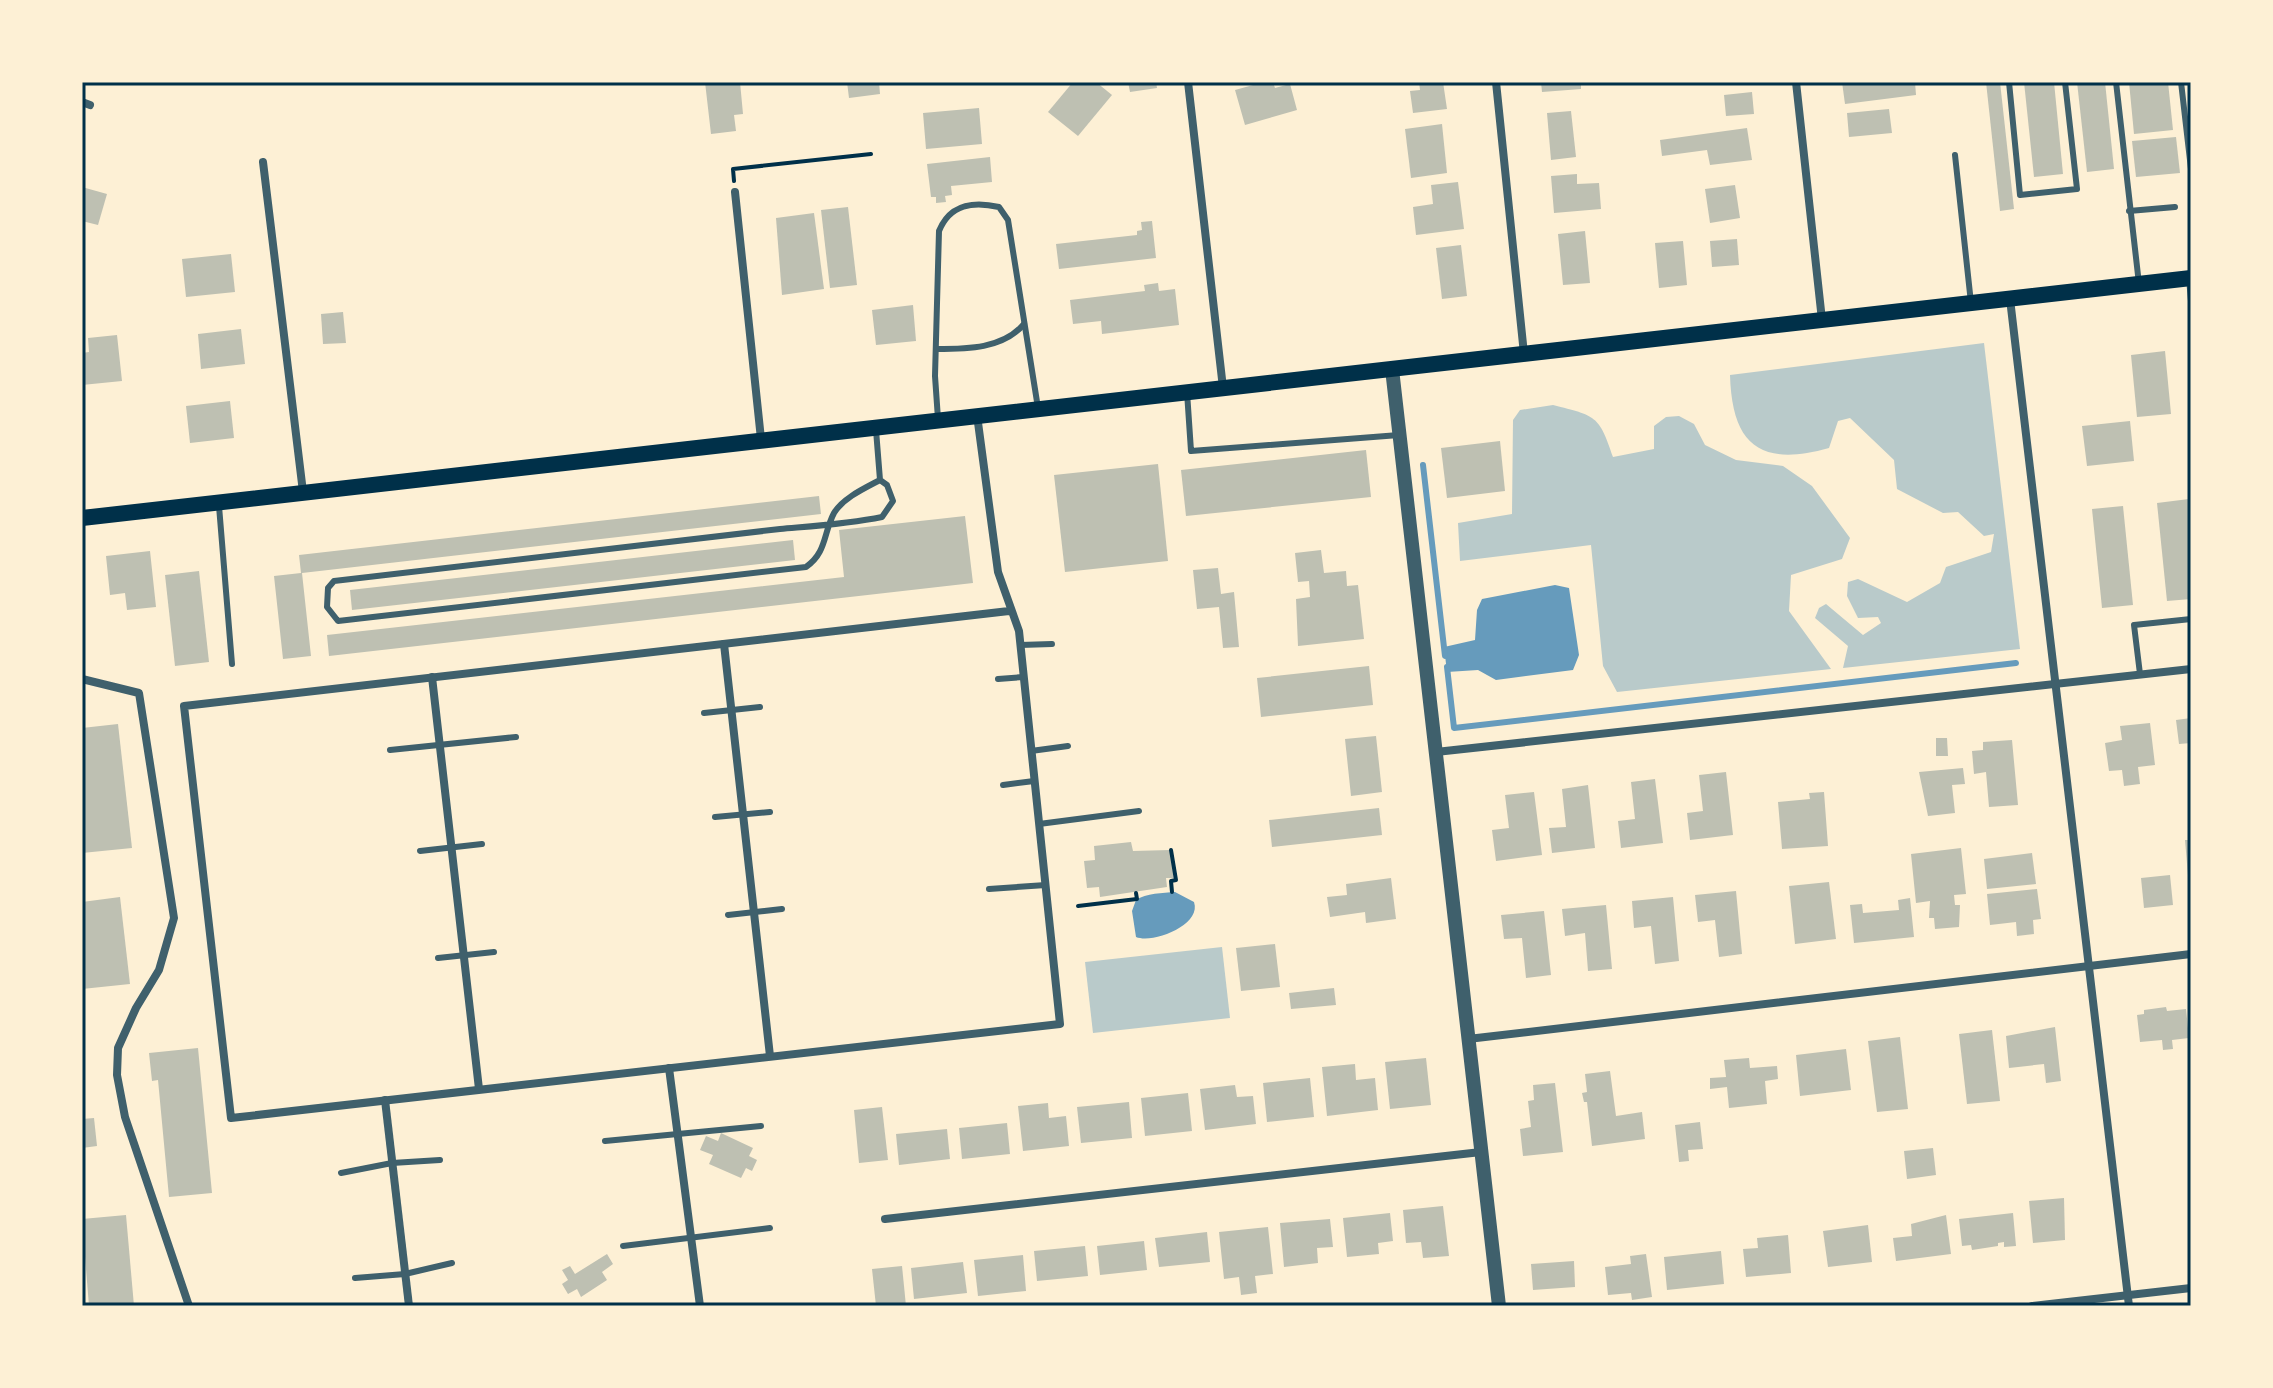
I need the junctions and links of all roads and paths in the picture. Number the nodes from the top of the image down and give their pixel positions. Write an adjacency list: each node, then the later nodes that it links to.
1 (1188, 82): 26 (street)
2 (1496, 82): 24 (street)
3 (1796, 82): 21 (street)
4 (2009, 82): 5 (lane)
5 (2065, 82)
6 (2116, 82): 15 (lane)
7 (2181, 82): 12 (lane)
8 (871, 154): 11 (path)
9 (1955, 155): 20 (lane)
10 (263, 162): 35 (street)
11 (733, 169)
12 (2191, 169)
13 (735, 192): 33 (street)
14 (2175, 207): 15 (lane)
15 (2129, 211): 17 (lane)
16 (2190, 278): 17 (main road); 19 (lane)
17 (2139, 284): 18 (main road)
18 (2010, 298): 20 (main road); 51 (street)
19 (2191, 301)
20 (1971, 303): 21 (main road)
21 (1822, 320): 24 (main road)
22 (1024, 324): 23 (lane); 23 (lane); 28 (lane)
23 (936, 349): 30 (lane)
24 (1524, 354): 25 (main road)
25 (1392, 369): 26 (main road); 32 (street)
26 (1223, 388): 27 (main road)
27 (1187, 392): 28 (main road); 32 (lane)
28 (1038, 408): 29 (main road)
29 (977, 415): 30 (main road); 39 (street)
30 (938, 419): 31 (main road)
31 (876, 427): 33 (main road); 34 (lane)
32 (1399, 435): 60 (street)
33 (761, 439): 35 (main road)
34 (880, 480): 38 (lane); 38 (lane)
35 (303, 492): 36 (main road)
36 (218, 502): 37 (main road); 44 (lane)
37 (82, 518)
38 (831, 524): 38 (lane)
39 (1009, 611): 41 (street); 43 (street)
40 (2191, 619): 46 (lane)
41 (724, 644): 47 (street); 53 (street)
42 (1052, 644): 43 (lane)
43 (1020, 645): 48 (street)
44 (232, 664)
45 (2191, 669): 46 (street)
46 (2140, 674): 51 (street)
47 (432, 677): 56 (street); 89 (street)
48 (1023, 677): 50 (lane); 59 (street)
49 (82, 679): 106 (street)
50 (998, 679)
51 (2054, 684): 60 (street); 84 (street)
52 (760, 707): 53 (lane)
53 (732, 710): 54 (lane); 65 (street)
54 (704, 713)
55 (516, 737): 56 (lane)
56 (440, 745): 58 (lane); 69 (street)
57 (1068, 746): 59 (lane)
58 (390, 750)
59 (1031, 751): 61 (street)
60 (1436, 752): 85 (street)
61 (1034, 781): 62 (lane); 67 (street)
62 (1003, 785)
63 (1139, 811): 67 (lane)
64 (770, 812): 65 (lane)
65 (743, 814): 66 (lane); 78 (street)
66 (715, 817)
67 (1039, 824): 72 (street)
68 (482, 844): 69 (lane)
69 (451, 848): 71 (lane); 82 (street)
70 (1171, 850): 74 (path)
71 (420, 851)
72 (1046, 885): 73 (lane); 86 (street)
73 (989, 889)
74 (1172, 892)
75 (1136, 893): 76 (path)
76 (1078, 906)
77 (782, 909): 78 (lane)
78 (755, 912): 79 (lane); 86 (street)
79 (728, 915)
80 (494, 952): 82 (lane)
81 (2191, 954): 84 (street)
82 (463, 955): 83 (lane); 88 (street)
83 (438, 958)
84 (2089, 965): 85 (street); 105 (street)
85 (1468, 1039): 93 (street)
86 (770, 1056): 87 (street)
87 (669, 1068): 88 (street); 91 (street)
88 (479, 1089): 89 (street)
89 (385, 1100): 95 (street)
90 (761, 1126): 91 (lane)
91 (678, 1134): 92 (lane); 99 (street)
92 (605, 1141)
93 (1481, 1152): 97 (street); 109 (street)
94 (440, 1160): 95 (lane)
95 (392, 1163): 96 (lane); 102 (street)
96 (341, 1173)
97 (885, 1219)
98 (770, 1228): 99 (lane)
99 (692, 1237): 100 (lane); 108 (street)
100 (623, 1246)
101 (452, 1263): 102 (lane)
102 (405, 1274): 103 (lane); 107 (street)
103 (355, 1278)
104 (2191, 1288): 105 (street)
105 (2128, 1296): 110 (street); 111 (street)
106 (189, 1306)
107 (409, 1306)
108 (700, 1306)
109 (1499, 1306)
110 (2032, 1306)
111 (2129, 1306)

